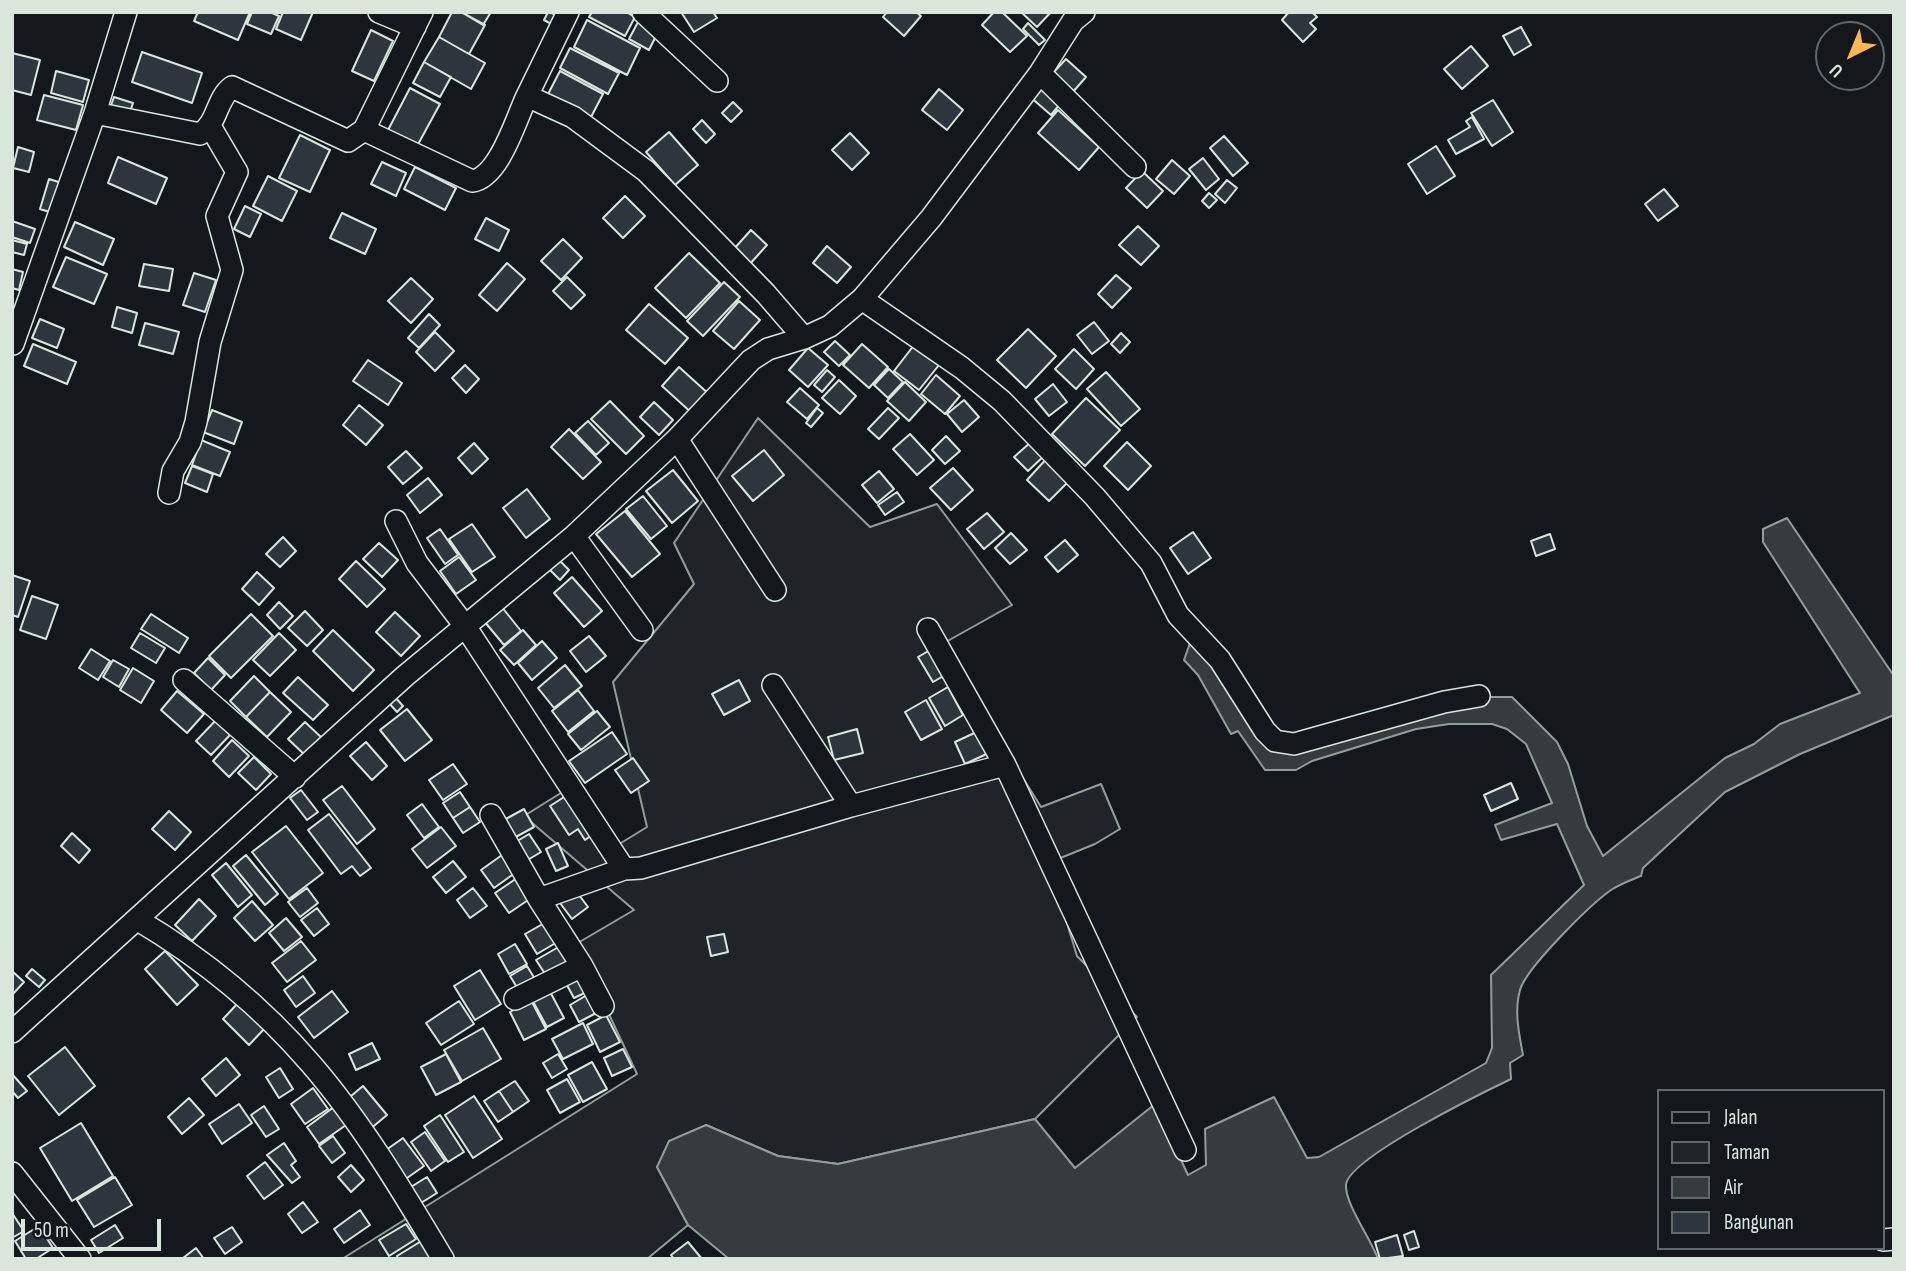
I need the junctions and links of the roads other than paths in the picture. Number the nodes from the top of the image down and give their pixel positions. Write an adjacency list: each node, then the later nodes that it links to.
1 (126, 12): 10 (street)
2 (379, 12): 6 (street)
3 (568, 12): 9 (street)
4 (643, 12): 8 (street)
5 (1075, 15): 7 (street)
6 (418, 19): 12 (street)
7 (1040, 73): 13 (street); 14 (street)
8 (717, 81)
9 (527, 96): 12 (street); 16 (street)
10 (95, 113): 11 (street); 15 (street)
11 (210, 126): 12 (street); 19 (street)
12 (364, 130)
13 (1135, 167)
14 (862, 299): 16 (street); 28 (street)
15 (19, 306): 17 (street)
16 (804, 338): 18 (street)
17 (13, 344)
18 (677, 439): 21 (street); 22 (street)
19 (169, 493)
20 (396, 521): 23 (street)
21 (574, 536): 23 (street); 25 (street)
22 (775, 590)
23 (465, 626): 30 (street); 33 (street)
24 (928, 629): 29 (street)
25 (642, 630)
26 (184, 680): 30 (street)
27 (773, 685): 31 (street)
28 (1479, 696)
29 (1005, 765): 31 (street); 40 (street)
30 (295, 776): 35 (street)
31 (851, 806): 33 (street)
32 (491, 815): 34 (street)
33 (624, 869): 34 (street)
34 (539, 899): 36 (street)
35 (138, 920): 39 (street); 43 (street)
36 (582, 966): 37 (street); 38 (street)
37 (515, 999)
38 (603, 1006)
39 (12, 1032)
40 (1185, 1150)
41 (12, 1173): 42 (street)
42 (80, 1259)
43 (443, 1259)

